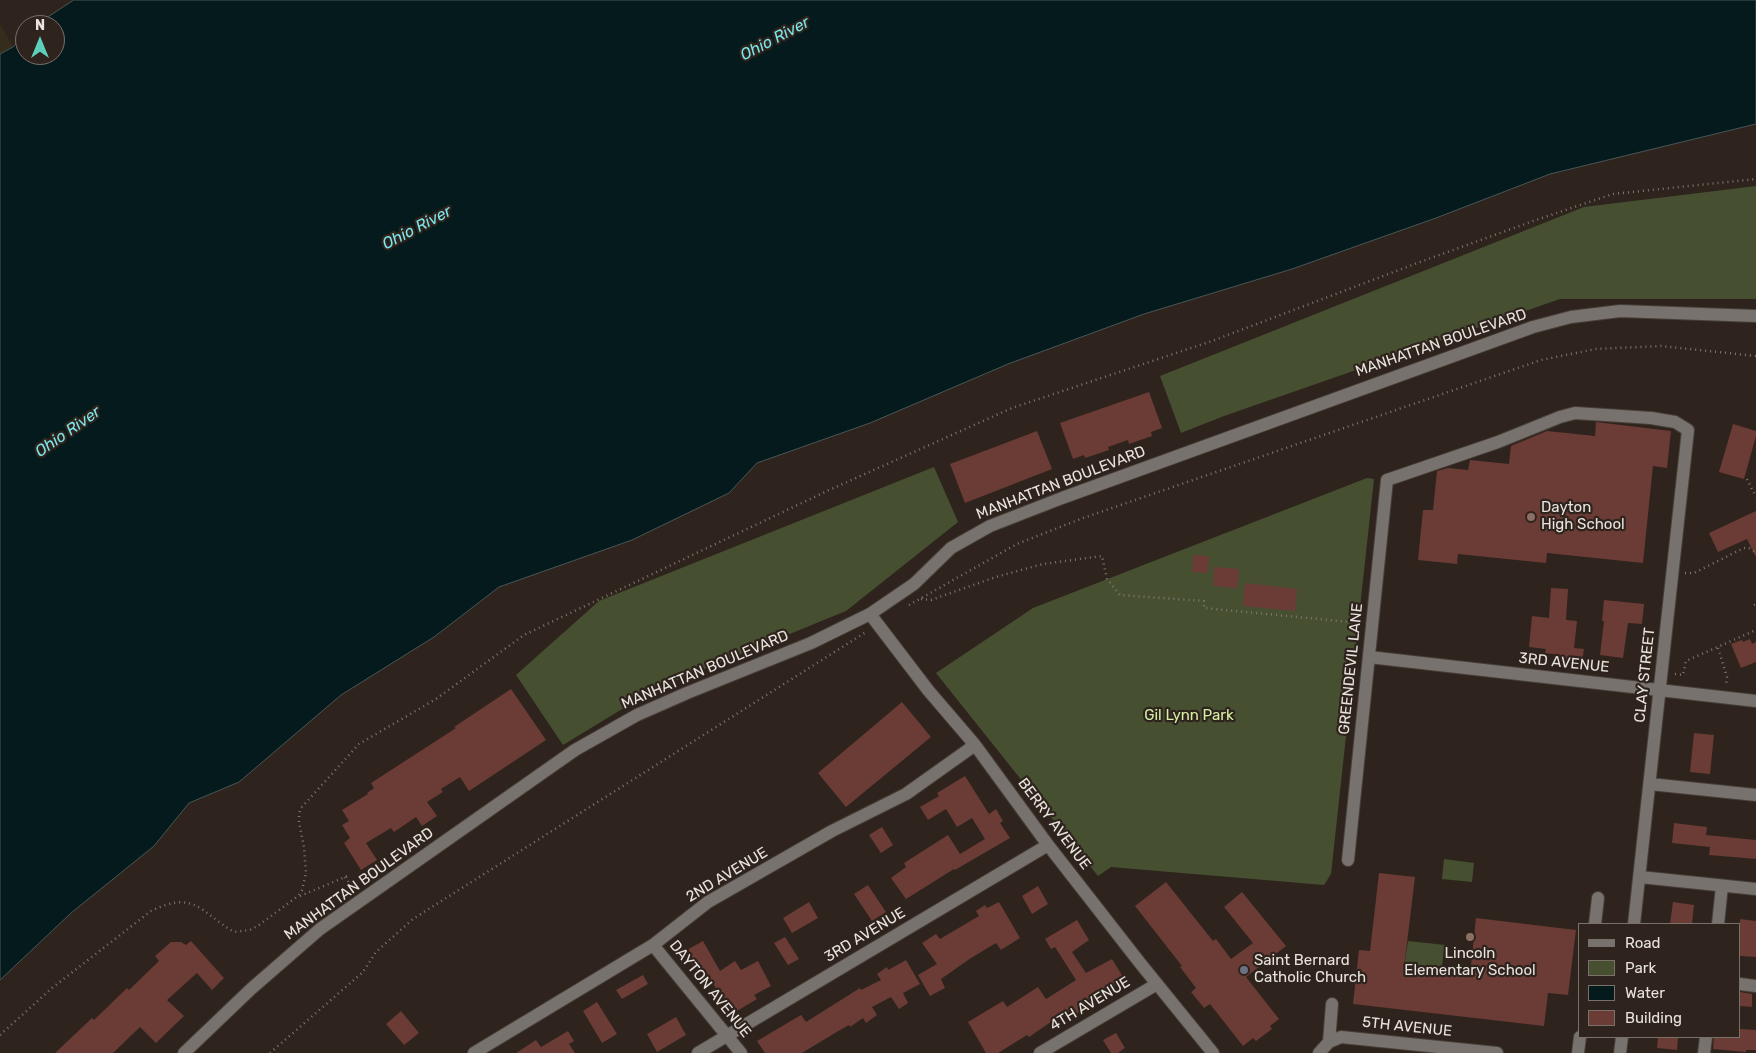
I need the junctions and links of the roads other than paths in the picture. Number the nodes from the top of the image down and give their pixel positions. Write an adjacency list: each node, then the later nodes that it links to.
1 (1756, 316): 3 (street, MANHATTAN BOULEVARD)
2 (1688, 430): 4 (street, GREENDEVIL LANE); 5 (street, CLAY STREET)
3 (870, 614): 7 (street, BERRY AVENUE); 29 (street, MANHATTAN BOULEVARD)
4 (1369, 658): 5 (street, 3RD AVENUE); 11 (street, GREENDEVIL LANE)
5 (1660, 690): 6 (street, 3RD AVENUE); 8 (street, CLAY STREET)
6 (1756, 701)
7 (975, 745): 10 (street, BERRY AVENUE); 19 (street, 2ND AVENUE)
8 (1650, 784): 9 (street); 12 (street, CLAY STREET)
9 (1756, 795)
10 (1048, 845): 20 (street, BERRY AVENUE); 24 (street, 3RD AVENUE)
11 (1348, 860)
12 (1640, 877): 13 (street); 17 (street, CLAY STREET)
13 (1722, 886): 14 (street); 18 (street)
14 (1756, 889)
15 (1598, 898): 16 (street)
16 (1595, 923)
17 (1634, 923)
18 (1718, 923)
19 (653, 945): 24 (street, DAYTON AVENUE); 30 (street, 2ND AVENUE)
20 (1156, 984): 33 (street, 4TH AVENUE); 34 (street, BERRY AVENUE)
21 (1741, 984): 22 (street)
22 (1756, 986)
23 (1332, 1004): 28 (street)
24 (727, 1036): 31 (street, 3RD AVENUE); 32 (street, DAYTON AVENUE)
25 (1580, 1038): 37 (street)
26 (1622, 1038): 38 (street)
27 (1706, 1038): 39 (street)
28 (1328, 1042): 35 (street); 36 (street, 5TH AVENUE)
29 (184, 1053)
30 (474, 1053)
31 (698, 1053)
32 (741, 1053)
33 (1040, 1053)
34 (1213, 1053)
35 (1319, 1053)
36 (1497, 1053)
37 (1578, 1053)
38 (1620, 1053)
39 (1704, 1053)

